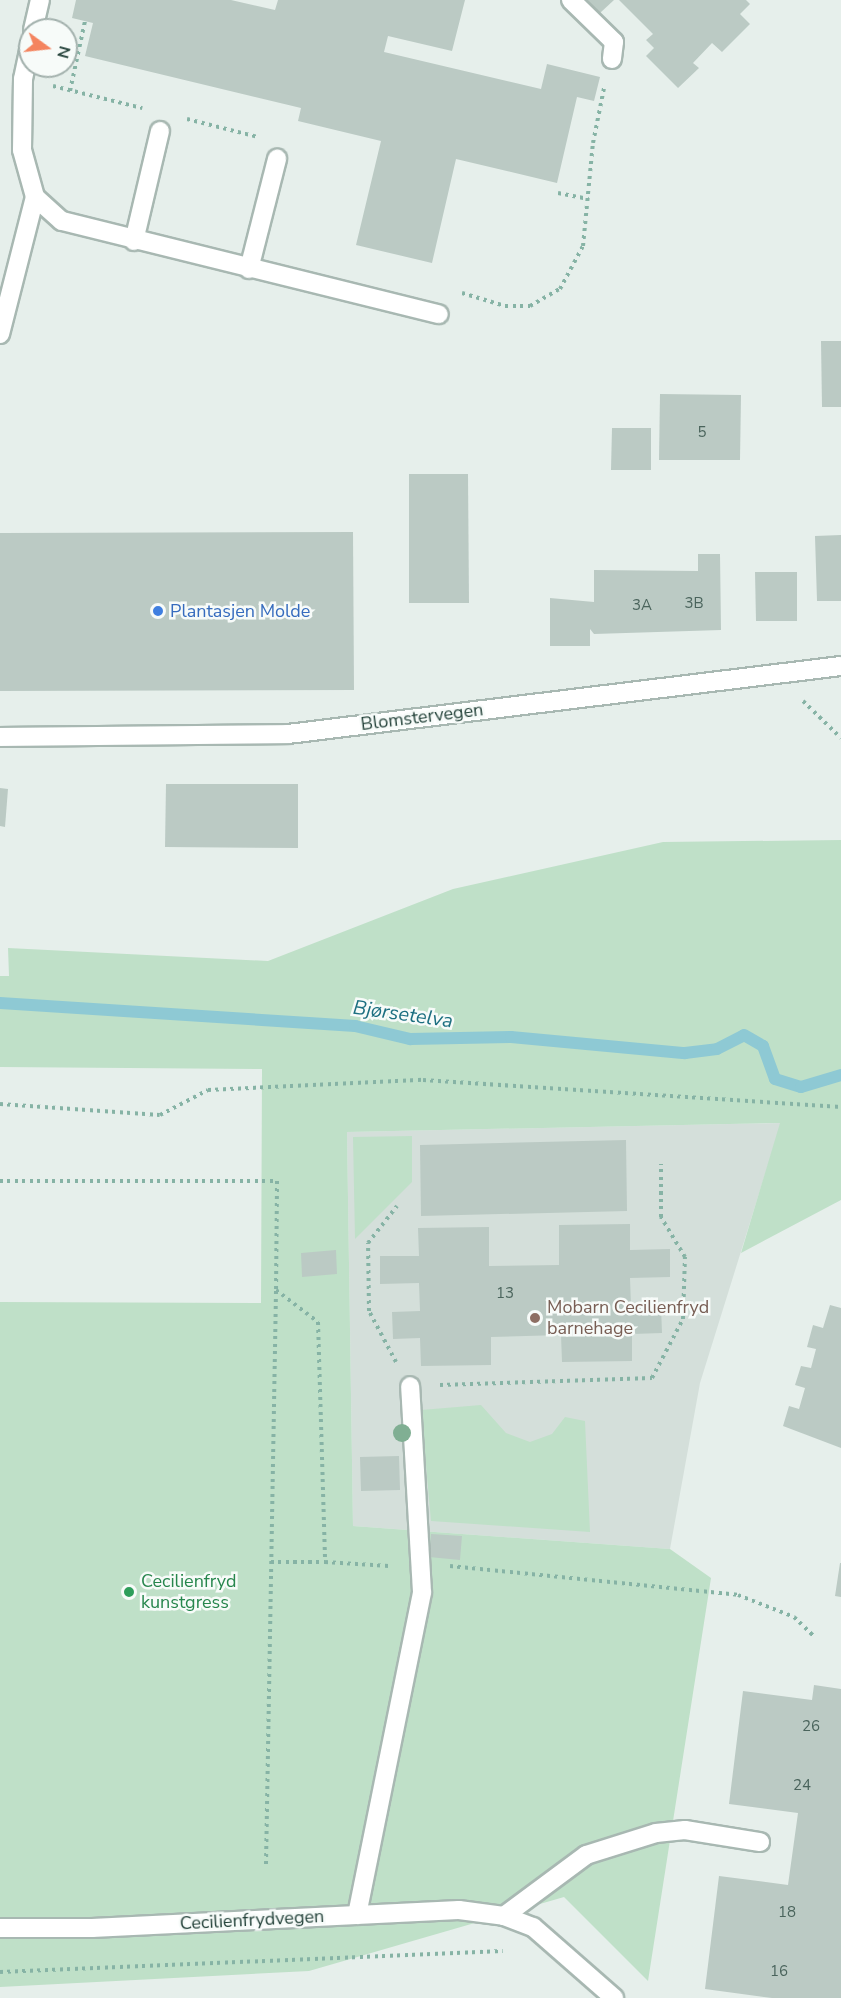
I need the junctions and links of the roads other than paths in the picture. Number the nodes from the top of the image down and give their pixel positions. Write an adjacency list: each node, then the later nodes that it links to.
1 (40, 0): 3 (street)
2 (571, 0): 4 (street)
3 (36, 18)
4 (612, 59)
5 (23, 78): 8 (street)
6 (160, 131): 9 (street)
7 (277, 159): 10 (street)
8 (35, 197): 9 (street); 12 (street)
9 (134, 241): 10 (street)
10 (249, 269): 11 (street)
11 (439, 314)
12 (0, 334)
13 (841, 666): 14 (street, Blomstervegen)
14 (0, 737)
15 (410, 1386): 17 (street)
16 (760, 1842): 18 (street)
17 (357, 1915): 18 (street, Cecilienfrydvegen); 19 (street, Cecilienfrydvegen)
18 (504, 1916): 20 (street, Cecilienfrydvegen)
19 (0, 1928)
20 (614, 1998)

